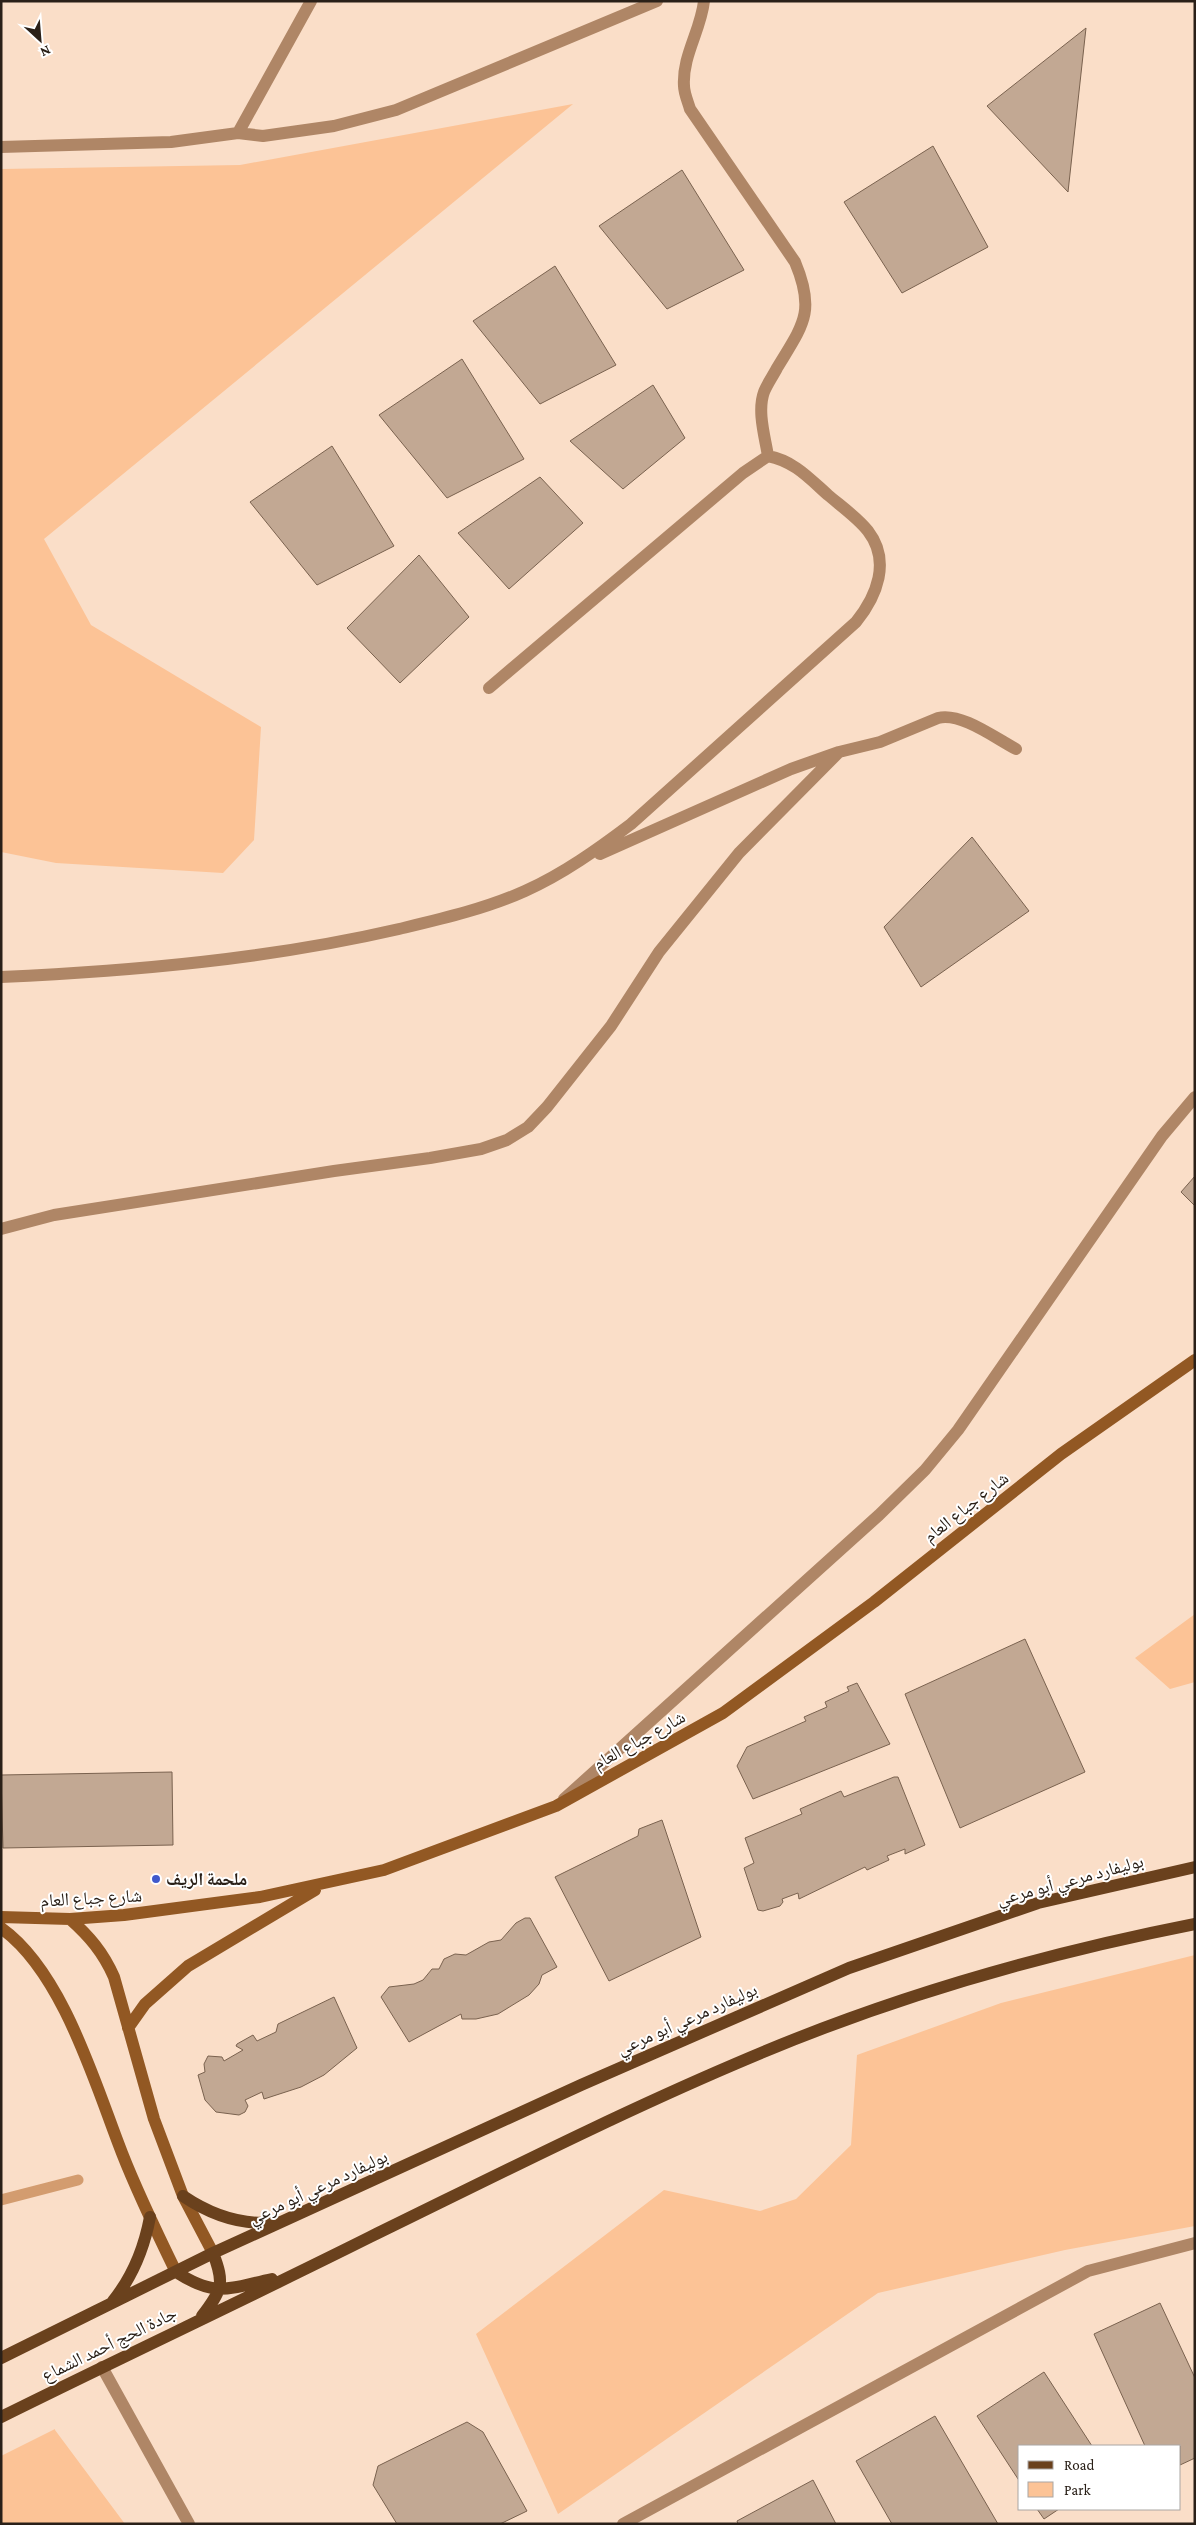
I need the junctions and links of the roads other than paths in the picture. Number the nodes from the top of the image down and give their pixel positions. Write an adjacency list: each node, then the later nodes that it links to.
1 (312, 1): 4 (street)
2 (657, 1): 4 (street)
3 (704, 1): 6 (street)
4 (238, 133): 5 (street)
5 (1, 147)
6 (768, 456): 7 (street); 10 (street)
7 (488, 688)
8 (1016, 749): 9 (street)
9 (839, 752): 10 (street); 13 (street)
10 (561, 871): 11 (street)
11 (1, 977)
12 (1195, 1096): 15 (street)
13 (1, 1229)
14 (1195, 1360): 15 (main road, شارع جباع العام)
15 (556, 1806): 17 (main road, شارع جباع العام)
16 (1195, 1867): 25 (main road, بوليفارد مرعي أبو مرعي)
17 (326, 1884): 19 (main road, شارع جباع العام); 22 (main road)
18 (1, 1917): 19 (main road, شارع جباع العام)
19 (70, 1918): 22 (main road)
20 (1195, 1924): 29 (main road)
21 (1, 1928): 24 (main road)
22 (128, 2028): 23 (main road)
23 (183, 2196): 25 (main road); 27 (main road)
24 (150, 2217): 28 (main road); 31 (main road)
25 (287, 2221): 27 (main road, بوليفارد مرعي أبو مرعي)
26 (1195, 2244): 37 (street)
27 (213, 2254): 28 (main road, جادة الحج أحمد الشماع); 30 (main road)
28 (176, 2272): 30 (main road); 31 (main road, جادة الحج أحمد الشماع)
29 (300, 2272): 30 (main road); 32 (main road, جادة الحج أحمد الشماع)
30 (220, 2290): 32 (main road)
31 (110, 2304): 33 (main road, جادة الحج أحمد الشماع)
32 (200, 2319): 34 (main road, جادة الحج أحمد الشماع)
33 (1, 2358)
34 (102, 2367): 35 (main road, جادة الحج أحمد الشماع); 36 (street)
35 (1, 2416)
36 (189, 2524)
37 (623, 2524)

